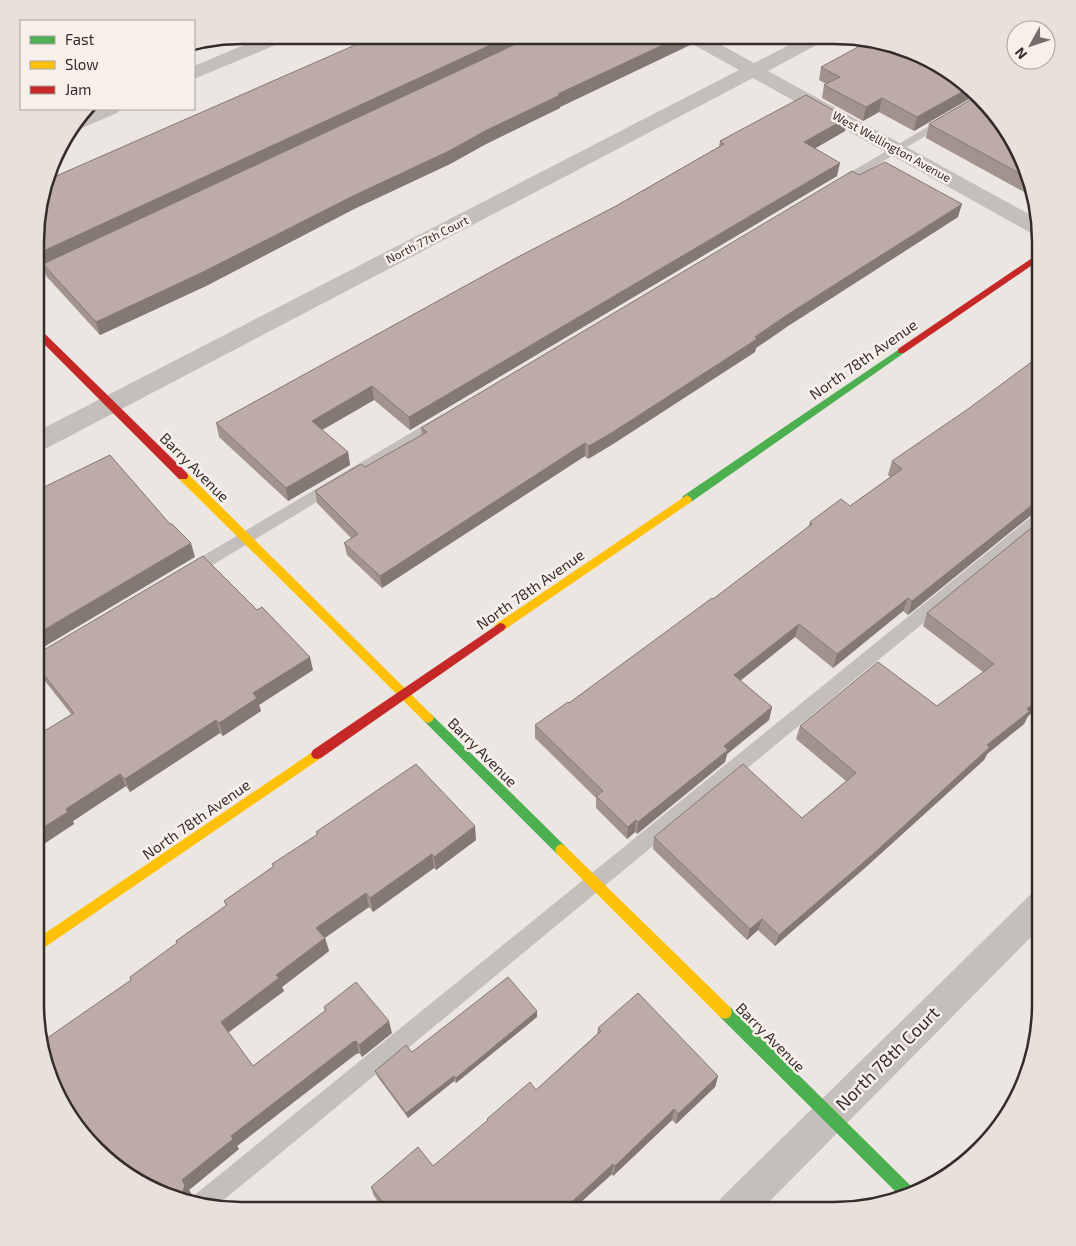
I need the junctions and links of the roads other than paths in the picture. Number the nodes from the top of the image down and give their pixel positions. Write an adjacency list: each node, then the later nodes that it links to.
1 (263, 44): 5 (street)
2 (706, 44): 4 (street, West Wellington Avenue)
3 (804, 44): 4 (street, North 77th Court)
4 (753, 70): 9 (street, West Wellington Avenue); 16 (street, North 77th Court)
5 (195, 73)
6 (108, 110): 8 (street)
7 (961, 110): 9 (lane)
8 (87, 119)
9 (896, 148): 10 (lane); 11 (street, West Wellington Avenue)
10 (827, 189)
11 (1032, 224)
12 (74, 258): 14 (lane)
13 (1032, 261): 22 (street, North 78th Avenue)
14 (44, 272)
15 (44, 338): 16 (street, Barry Avenue)
16 (110, 404): 18 (street, North 77th Court); 20 (street, Barry Avenue)
17 (451, 415): 20 (lane)
18 (44, 439)
19 (1032, 524): 23 (lane)
20 (245, 538): 21 (lane); 22 (street, Barry Avenue)
21 (179, 577)
22 (403, 694): 23 (street, Barry Avenue); 25 (street, North 78th Avenue)
23 (594, 883): 26 (street, Barry Avenue); 28 (lane)
24 (1032, 914): 26 (street, North 78th Court)
25 (44, 942)
26 (830, 1116): 27 (street, Barry Avenue); 29 (street, North 78th Court)
27 (904, 1189)
28 (207, 1199)
29 (743, 1202)

